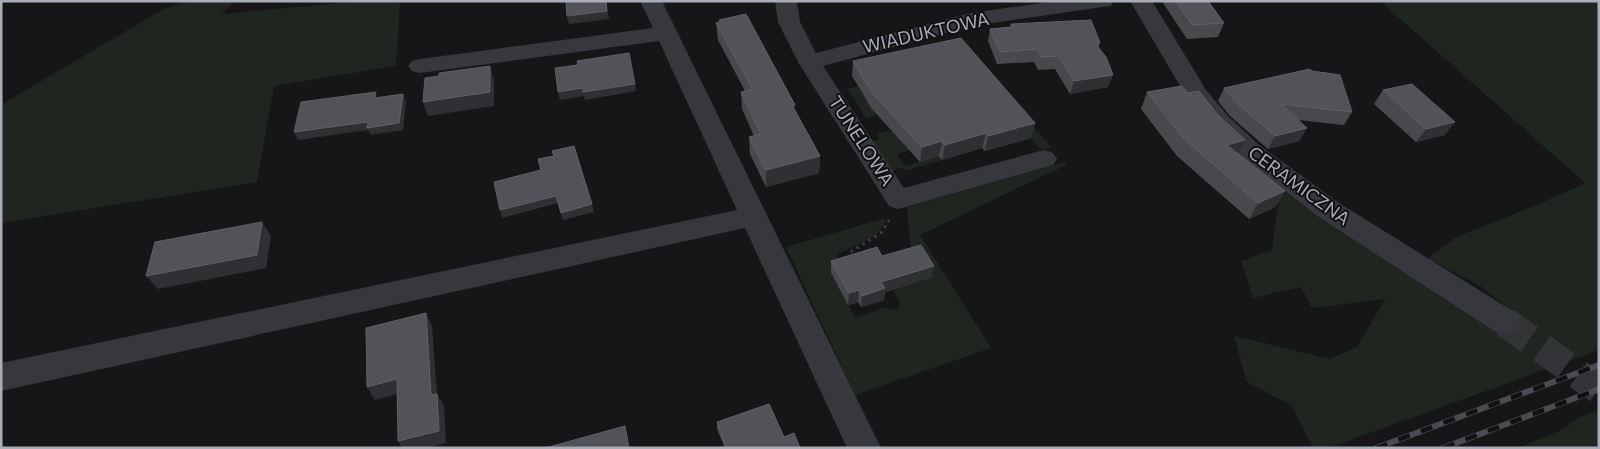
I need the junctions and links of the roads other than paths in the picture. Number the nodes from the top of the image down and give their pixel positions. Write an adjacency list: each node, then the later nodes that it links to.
1 (651, 1): 5 (street)
2 (786, 1): 6 (street, TUNELOWA)
3 (1103, 1): 6 (street, WIADUKTOWA)
4 (1141, 1): 10 (street, CERAMICZNA)
5 (665, 33): 7 (street); 9 (street)
6 (809, 62): 8 (street, TUNELOWA)
7 (420, 66)
8 (1044, 159)
9 (755, 216): 11 (street); 12 (street)
10 (1505, 322)
11 (1, 377)
12 (864, 448)

